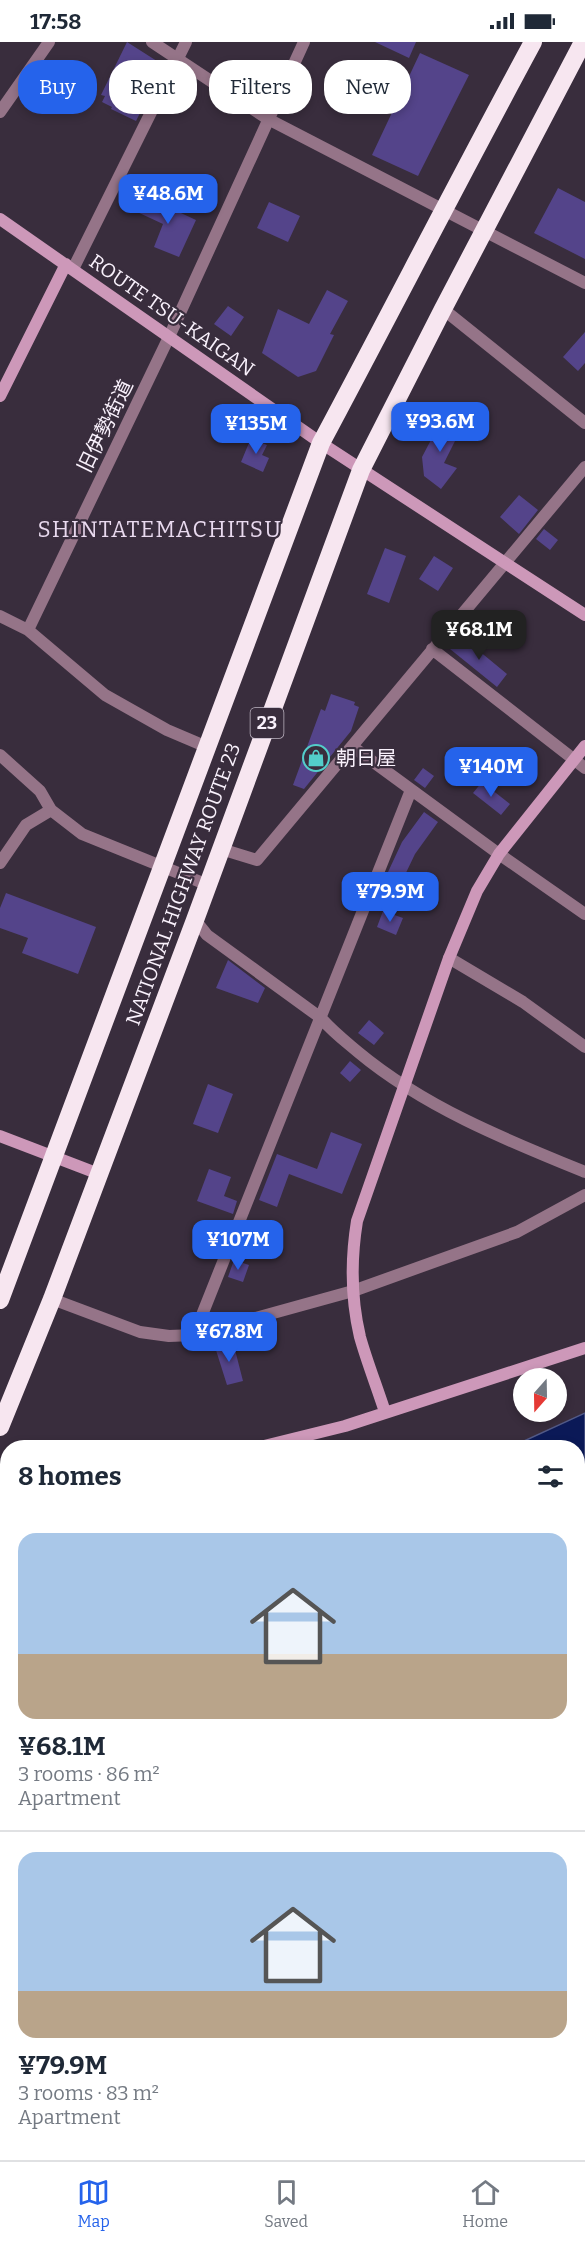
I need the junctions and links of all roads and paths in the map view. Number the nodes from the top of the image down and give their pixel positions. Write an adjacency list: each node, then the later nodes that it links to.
1 (49, 42): 8 (street)
2 (152, 42): 7 (street)
3 (186, 42): 7 (street)
4 (304, 42): 9 (street, 旧伊勢街道)
5 (533, 42): 10 (highway, NATIONAL HIGHWAY ROUTE 23 / 23)
6 (583, 42): 12 (highway, NATIONAL HIGHWAY ROUTE 23 / 23)
7 (178, 59): 9 (street); 13 (street)
8 (0, 112)
9 (268, 119): 10 (street); 16 (street, 旧伊勢街道)
10 (443, 209): 12 (street); 19 (highway, NATIONAL HIGHWAY ROUTE 23 / 23)
11 (0, 220): 13 (street, ROUTE TSU-KAIGAN)
12 (483, 231): 14 (street); 15 (highway, NATIONAL HIGHWAY ROUTE 23 / 23)
13 (69, 266): 16 (street, ROUTE TSU-KAIGAN); 17 (street)
14 (585, 284)
15 (443, 309): 18 (street); 21 (highway, NATIONAL HIGHWAY ROUTE 23 / 23)
16 (169, 337): 19 (street, ROUTE TSU-KAIGAN); 25 (street, 旧伊勢街道)
17 (0, 396)
18 (585, 423)
19 (321, 443): 21 (street, ROUTE TSU-KAIGAN); 28 (highway, NATIONAL HIGHWAY ROUTE 23 / 23)
20 (585, 467): 22 (street)
21 (361, 470): 22 (street, ROUTE TSU-KAIGAN); 35 (highway, NATIONAL HIGHWAY ROUTE 23 / 23)
22 (505, 564): 23 (street, ROUTE TSU-KAIGAN); 26 (street)
23 (585, 615)
24 (0, 616): 25 (street)
25 (28, 630): 28 (street)
26 (432, 649): 29 (street); 31 (street)
27 (585, 746): 31 (street)
28 (207, 747): 38 (highway, NATIONAL HIGHWAY ROUTE 23 / 23)
29 (353, 747): 33 (street); 35 (street)
30 (0, 755): 34 (street)
31 (574, 760): 32 (street); 36 (street)
32 (585, 768)
33 (411, 790): 36 (street); 43 (street)
34 (51, 810): 37 (street); 38 (street)
35 (221, 849): 39 (highway, NATIONAL HIGHWAY ROUTE 23 / 23)
36 (499, 854): 40 (street); 42 (street)
37 (0, 863)
38 (162, 867): 39 (street); 47 (highway, NATIONAL HIGHWAY ROUTE 23 / 23)
39 (208, 885): 41 (highway, NATIONAL HIGHWAY ROUTE 23 / 23)
40 (585, 914)
41 (195, 920): 43 (street); 49 (highway, NATIONAL HIGHWAY ROUTE 23 / 23)
42 (449, 958): 44 (street); 45 (street)
43 (321, 1017): 45 (street); 54 (street)
44 (585, 1047)
45 (404, 1087): 48 (street); 51 (street)
46 (0, 1136): 47 (street)
47 (54, 1157): 49 (street); 53 (highway, NATIONAL HIGHWAY ROUTE 23 / 23)
48 (585, 1172)
49 (99, 1174): 52 (highway, NATIONAL HIGHWAY ROUTE 23 / 23)
50 (585, 1195): 51 (street)
51 (353, 1291): 54 (street); 56 (street)
52 (52, 1299): 54 (street); 57 (highway, NATIONAL HIGHWAY ROUTE 23 / 23)
53 (0, 1300)
54 (194, 1335)
55 (585, 1348): 56 (street)
56 (386, 1412): 58 (street)
57 (0, 1427)
58 (288, 1440)

